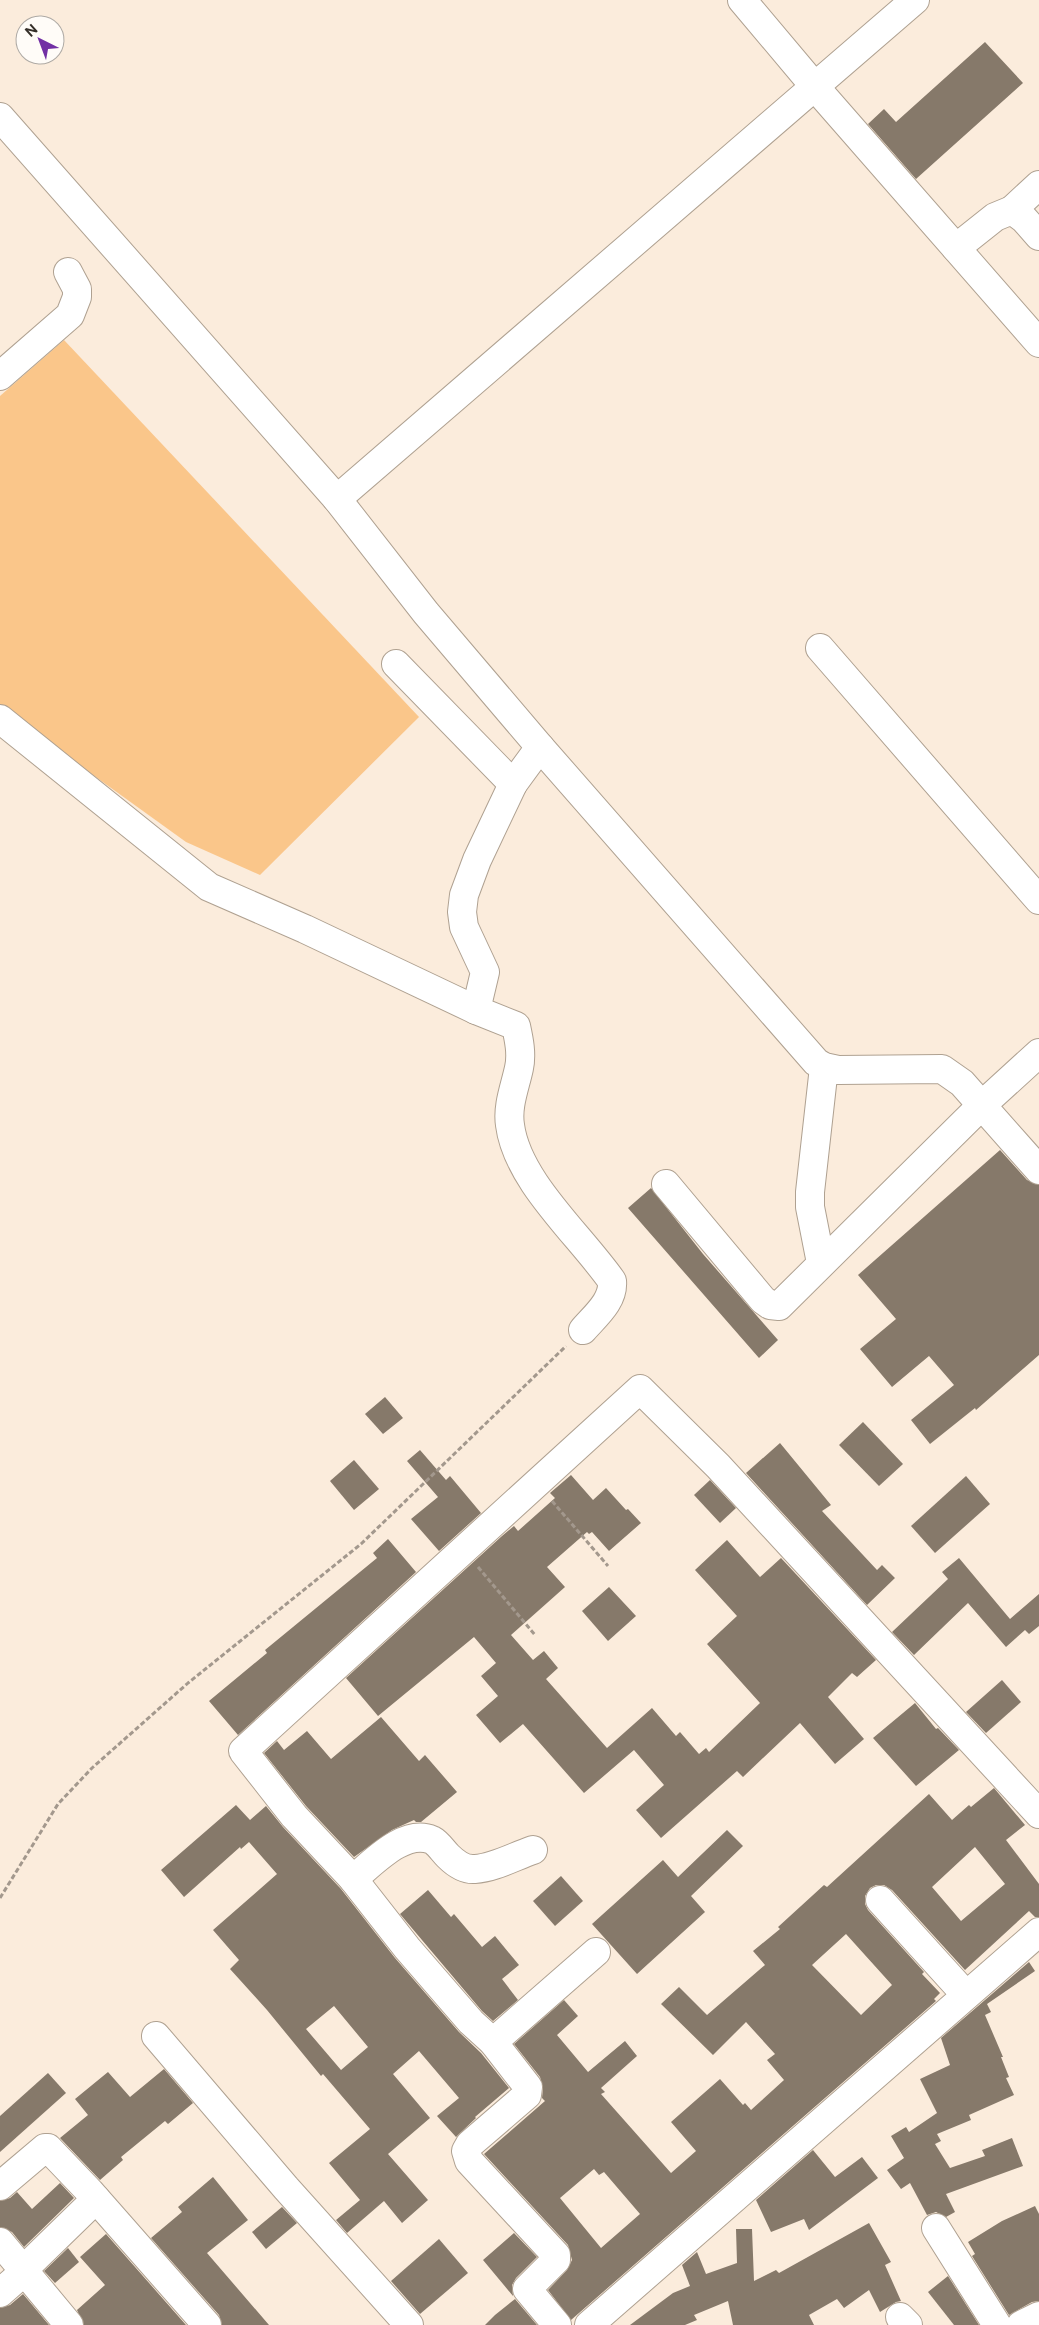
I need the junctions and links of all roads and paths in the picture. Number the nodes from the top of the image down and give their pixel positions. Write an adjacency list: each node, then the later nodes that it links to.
1 (742, 0): 3 (street)
2 (915, 0): 3 (street)
3 (816, 88): 8 (street); 12 (street)
4 (0, 118): 12 (street)
5 (1039, 185): 6 (street)
6 (1012, 210): 7 (street); 8 (street)
7 (1039, 236)
8 (956, 248): 10 (street)
9 (68, 272): 11 (street)
10 (1039, 343)
11 (0, 376)
12 (337, 499): 16 (street)
13 (820, 648): 18 (street)
14 (396, 664): 17 (street)
15 (0, 719): 19 (street)
16 (540, 748): 17 (street); 21 (street)
17 (513, 784): 19 (street)
18 (1039, 900)
19 (476, 1010): 26 (street)
20 (1039, 1054): 22 (street)
21 (824, 1067): 22 (street); 25 (street)
22 (982, 1105): 23 (street); 25 (street)
23 (1039, 1170)
24 (666, 1184): 25 (street)
25 (821, 1264)
26 (583, 1330): 34 (path)
27 (537, 1483): 28 (street); 29 (path); 31 (street)
28 (464, 1550): 30 (path); 33 (street)
29 (608, 1566)
30 (535, 1635)
31 (1039, 1814)
32 (533, 1850): 33 (street)
33 (353, 1879): 40 (street)
34 (0, 1898)
35 (880, 1900): 38 (street)
36 (1039, 1932): 38 (street)
37 (596, 1952): 40 (street)
38 (966, 1996): 52 (street)
39 (156, 2036): 50 (street)
40 (493, 2042): 51 (street)
41 (0, 2186): 42 (street)
42 (96, 2199): 45 (street); 49 (street)
43 (936, 2228): 53 (street)
44 (0, 2242): 45 (street)
45 (24, 2271): 46 (street); 48 (street)
46 (0, 2293)
47 (1039, 2316): 54 (street)
48 (69, 2325)
49 (207, 2325)
50 (409, 2325)
51 (557, 2325)
52 (588, 2325)
53 (997, 2325)
54 (1021, 2325)

